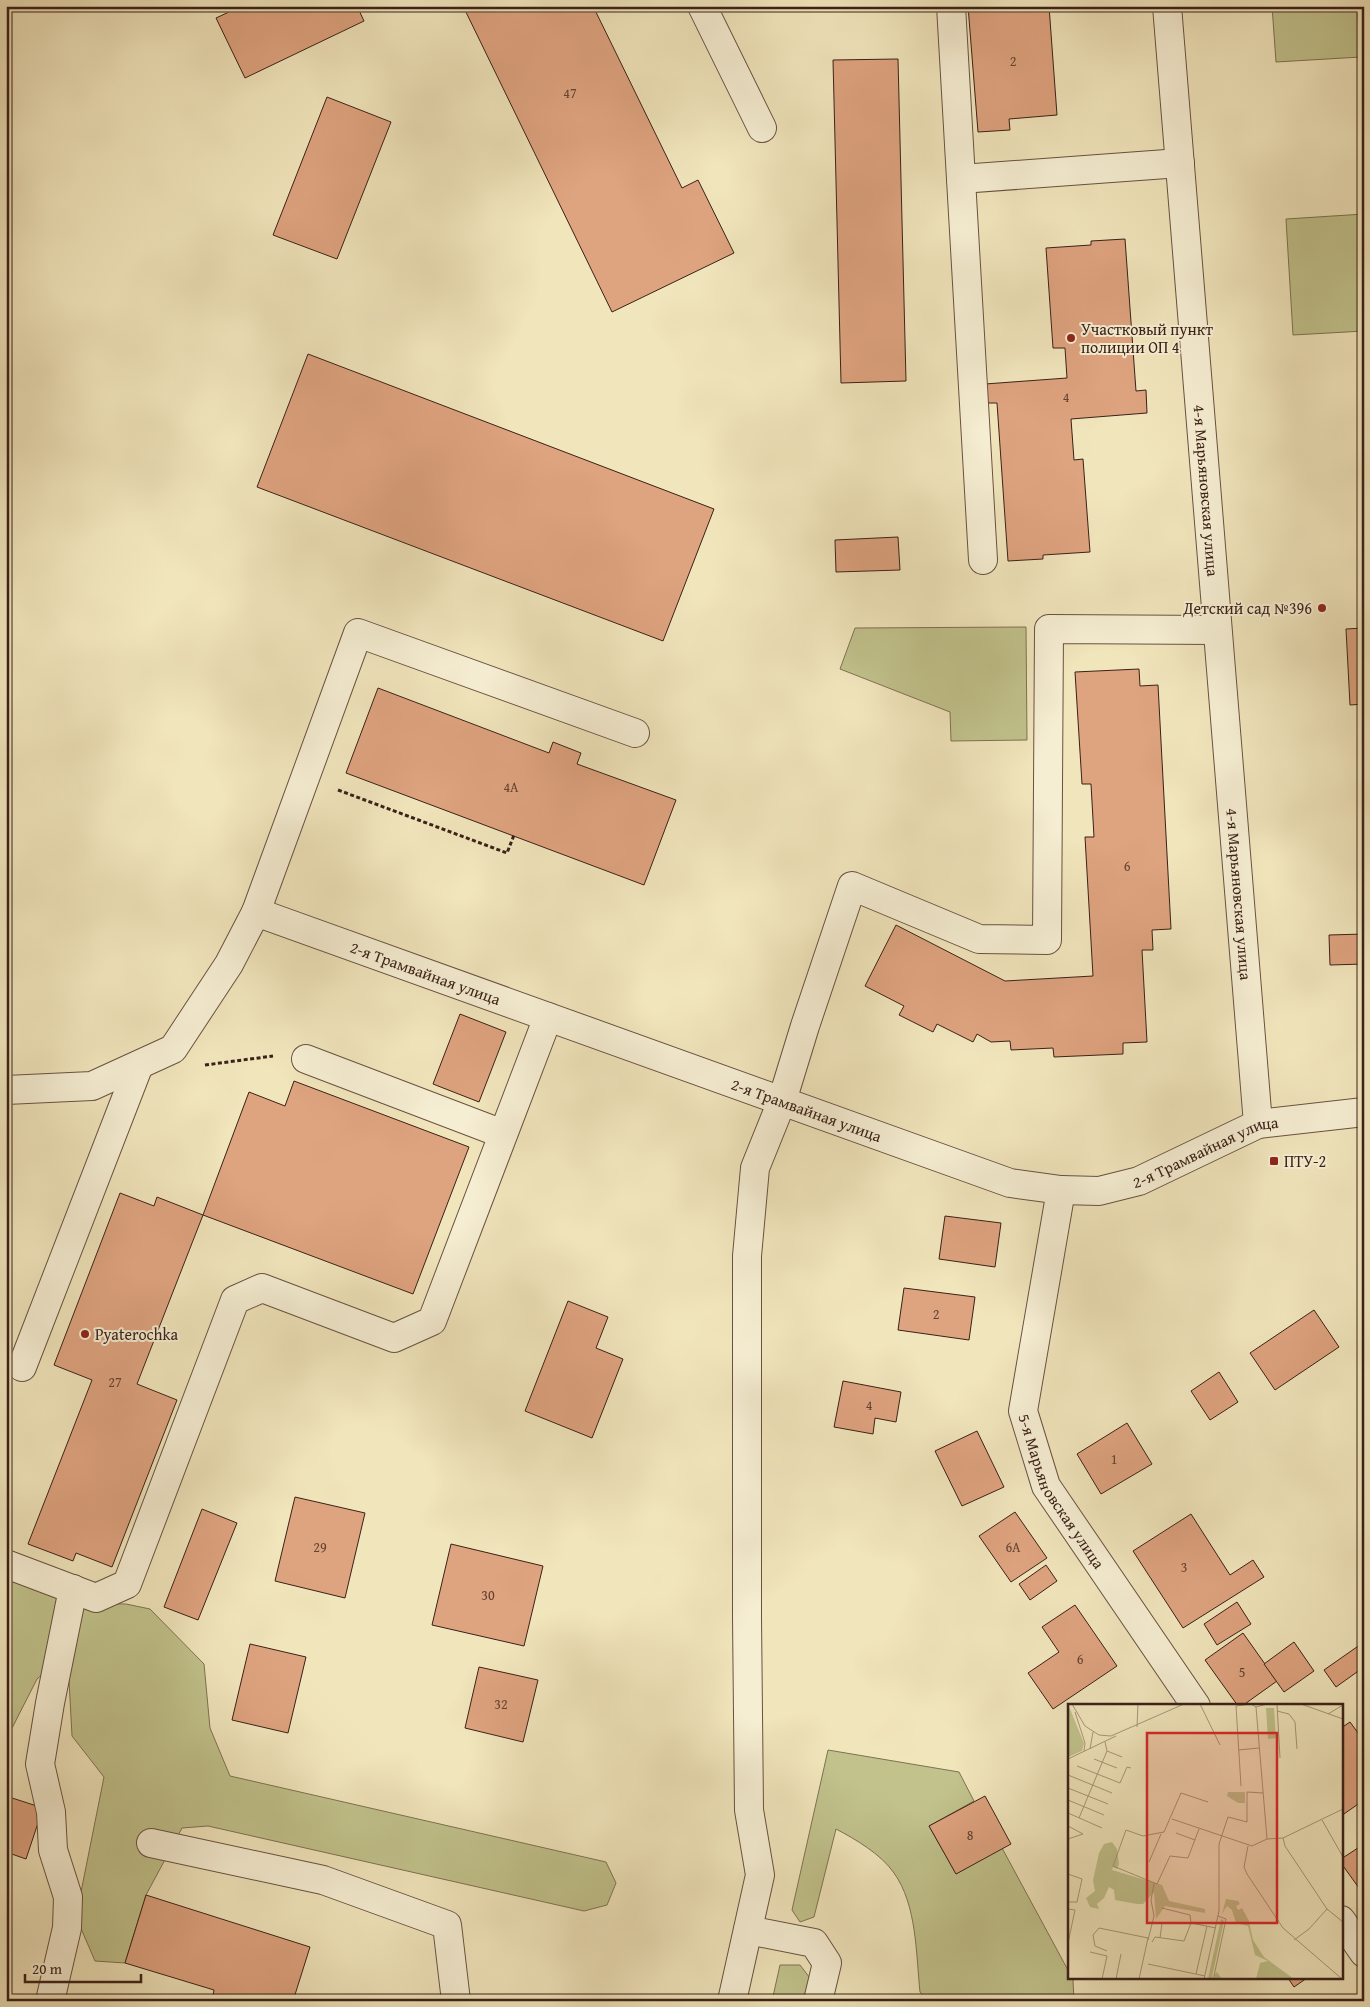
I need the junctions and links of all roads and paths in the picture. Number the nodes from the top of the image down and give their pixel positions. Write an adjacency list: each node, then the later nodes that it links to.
1 (702, 6): 4 (street)
2 (951, 6): 6 (street)
3 (1167, 6): 5 (street, 4-я Марьяновская улица)
4 (762, 128)
5 (1180, 163): 6 (street); 8 (street, 4-я Марьяновская улица)
6 (961, 179): 7 (street)
7 (984, 560)
8 (1217, 630): 18 (street); 20 (street, 4-я Марьяновская улица)
9 (635, 733): 10 (street)
10 (305, 778): 11 (path); 12 (street)
11 (514, 835)
12 (256, 912): 13 (street, 2-я Трамвайная улица); 15 (street)
13 (548, 1017): 18 (street, 2-я Трамвайная улица); 21 (street)
14 (306, 1059): 16 (path); 21 (street)
15 (139, 1065): 17 (street); 23 (street)
16 (201, 1065)
17 (6, 1090)
18 (782, 1101): 22 (street, 2-я Трамвайная улица); 29 (street)
19 (1364, 1112): 20 (street, 2-я Трамвайная улица)
20 (1258, 1124): 22 (street, 2-я Трамвайная улица)
21 (503, 1134): 25 (street)
22 (1061, 1190): 26 (street, 5-я Марьяновская улица)
23 (22, 1367)
24 (6, 1564): 25 (street)
25 (73, 1589): 31 (street)
26 (1195, 1704)
27 (151, 1843): 32 (street)
28 (1342, 1921): 30 (street)
29 (748, 1930): 33 (street); 34 (street)
30 (1364, 1953)
31 (50, 2001)
32 (456, 2001)
33 (732, 2001)
34 (818, 2001)

